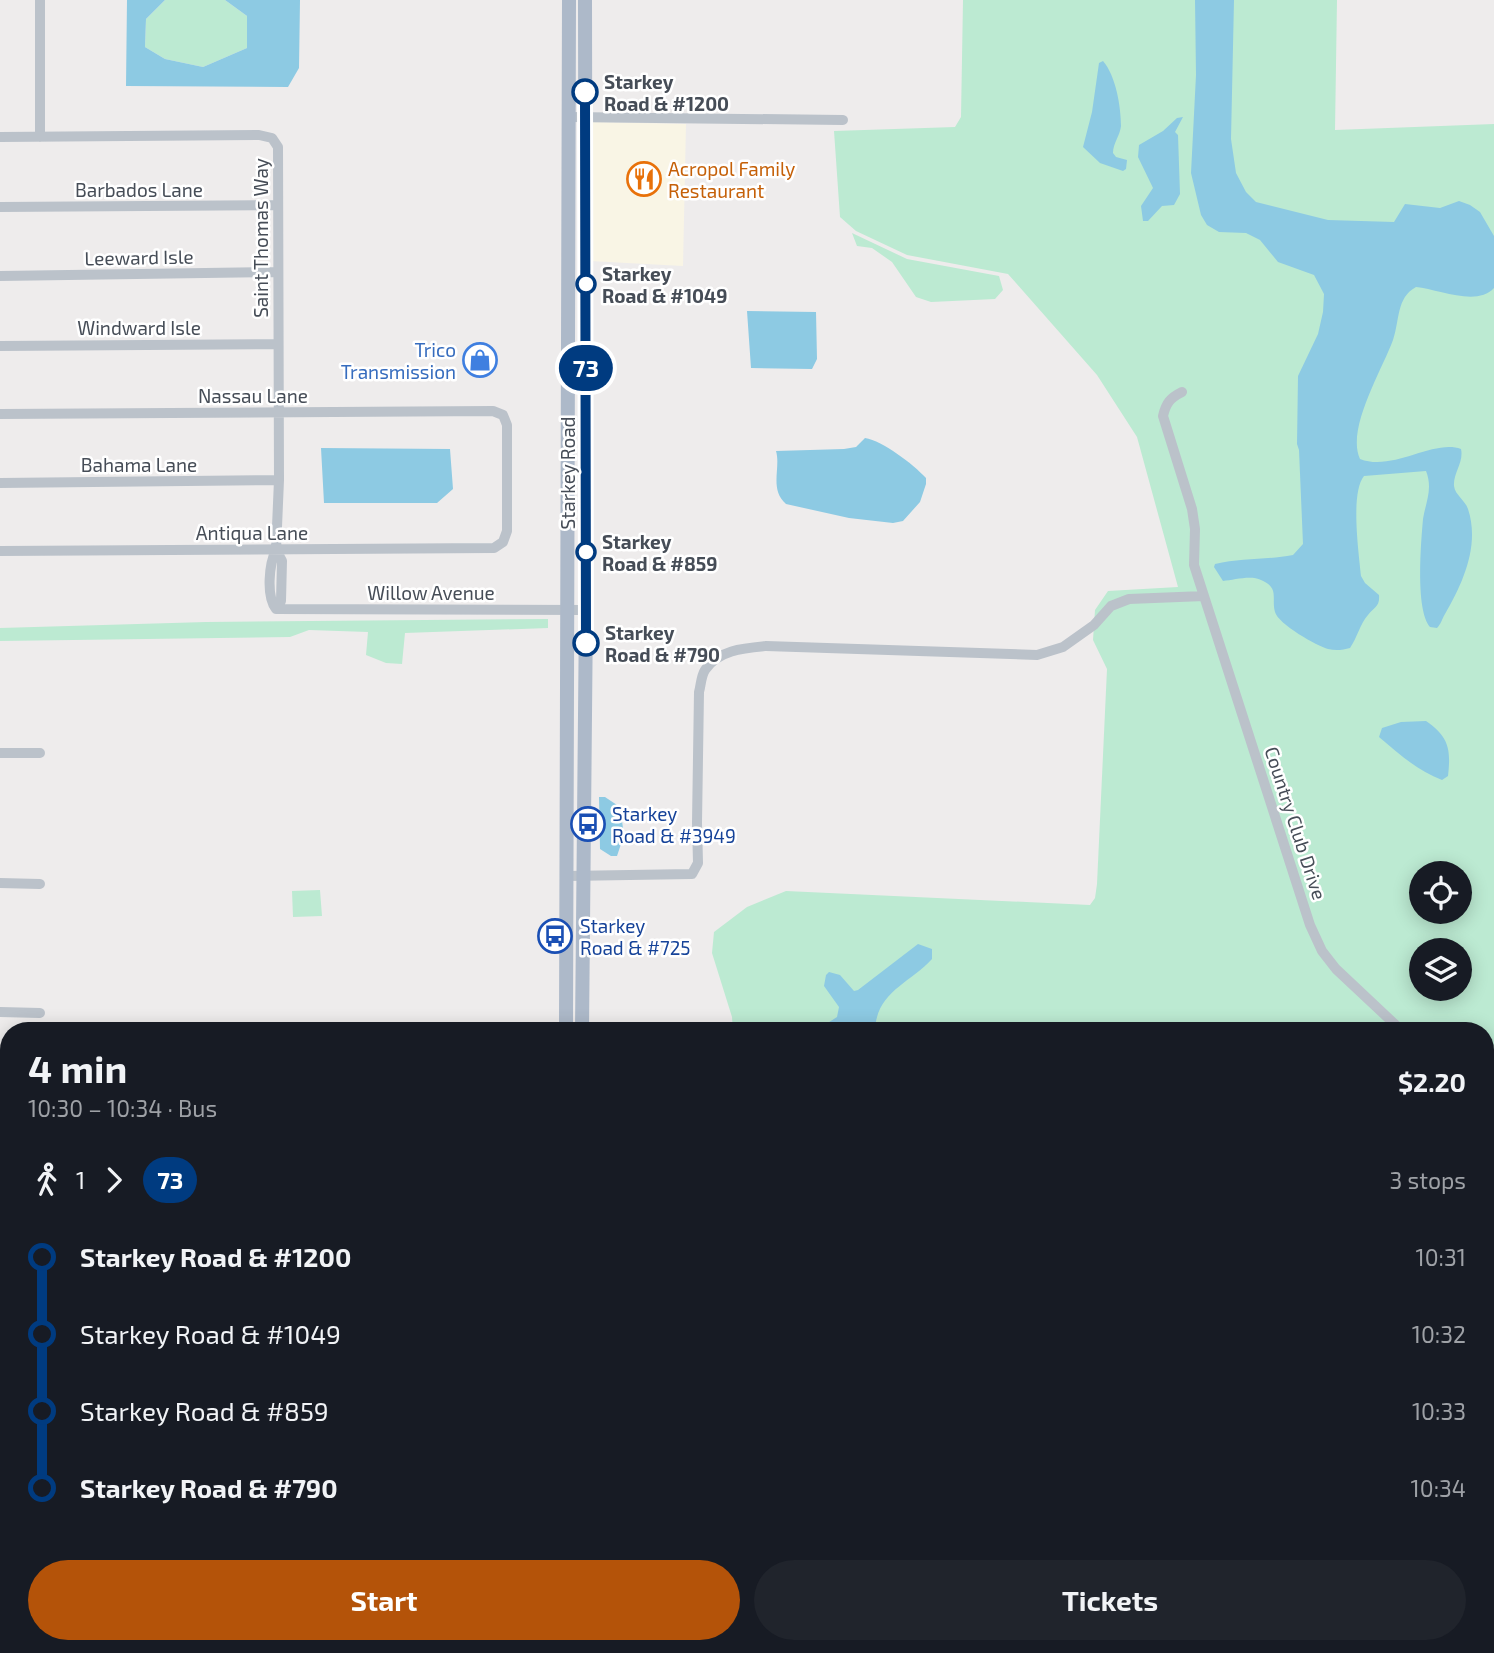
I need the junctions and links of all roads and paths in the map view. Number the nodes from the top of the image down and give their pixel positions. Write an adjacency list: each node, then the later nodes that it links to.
1 (40, 0): 8 (street)
2 (569, 0): 4 (main road, Starkey Road)
3 (585, 0): 5 (main road, Starkey Road)
4 (569, 117): 5 (street); 25 (main road, Starkey Road)
5 (585, 117): 6 (street); 26 (main road, Starkey Road)
6 (843, 120)
7 (0, 137): 8 (street, Saint Thomas Way)
8 (40, 137): 9 (street, Saint Thomas Way)
9 (278, 205): 10 (street, Barbados Lane); 11 (street, Saint Thomas Way)
10 (0, 207)
11 (278, 272): 12 (street, Leeward Isle); 13 (street, Saint Thomas Way)
12 (0, 276)
13 (278, 344): 14 (street, Windward Isle); 16 (street, Saint Thomas Way)
14 (0, 346)
15 (1182, 393): 23 (street, Country Club Drive)
16 (279, 412): 17 (street, Nassau Lane); 18 (street, Saint Thomas Way); 20 (street, Nassau Lane)
17 (0, 414)
18 (279, 480): 19 (street, Bahama Lane); 21 (street, Saint Thomas Way)
19 (0, 483)
20 (503, 542): 21 (street, Antiqua Lane)
21 (276, 550): 22 (street, Antiqua Lane); 24 (street, Saint Thomas Way)
22 (0, 551)
23 (1204, 596): 29 (street); 37 (street, Country Club Drive)
24 (276, 609): 25 (street, Willow Avenue)
25 (568, 610): 26 (street, Willow Avenue); 30 (main road, Starkey Road)
26 (586, 610): 29 (main road, Starkey Road)
27 (0, 753): 28 (street)
28 (40, 753)
29 (583, 875): 30 (street); 36 (main road, Starkey Road)
30 (567, 876): 35 (main road, Starkey Road)
31 (0, 883): 32 (street)
32 (40, 884)
33 (0, 1012): 34 (street)
34 (40, 1013)
35 (566, 1022)
36 (582, 1022)
37 (1392, 1022)

